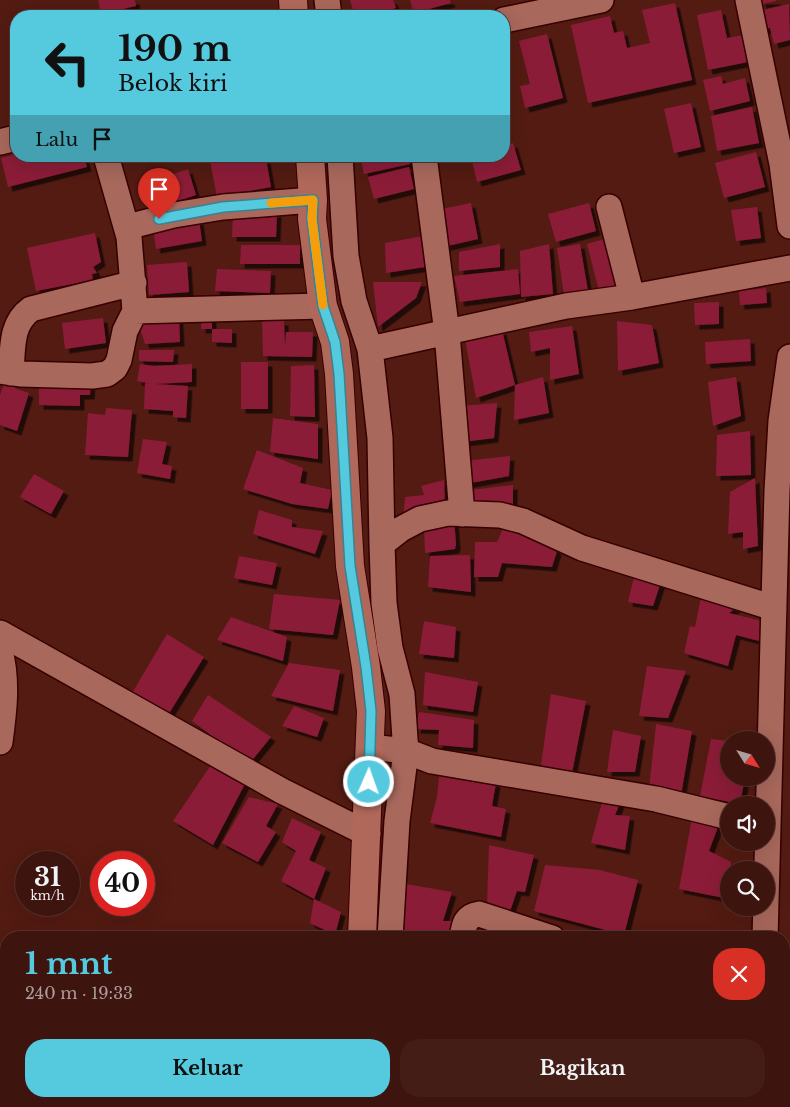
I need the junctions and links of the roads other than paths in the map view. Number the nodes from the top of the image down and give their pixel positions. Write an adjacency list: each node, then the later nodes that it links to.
1 (601, 0): 3 (street)
2 (748, 0): 10 (street)
3 (510, 19)
4 (108, 162): 11 (street)
5 (310, 162): 8 (street)
6 (340, 162): 18 (street)
7 (425, 162): 17 (street)
8 (313, 200): 11 (street); 15 (street)
9 (608, 207): 14 (street)
10 (790, 226)
11 (127, 227): 13 (street)
12 (790, 268): 14 (street)
13 (134, 283): 16 (street); 20 (street)
14 (632, 297): 17 (street)
15 (323, 306): 16 (street); 28 (street)
16 (136, 310): 20 (street)
17 (448, 333): 18 (street); 21 (street)
18 (370, 350): 22 (street)
19 (790, 357): 23 (street)
20 (5, 372)
21 (462, 514): 22 (street); 24 (street)
22 (382, 544): 28 (street)
23 (783, 568): 24 (street)
24 (774, 608): 29 (street)
25 (0, 633): 31 (street)
26 (0, 651): 27 (street)
27 (0, 742)
28 (390, 749): 30 (street); 31 (street); 34 (street)
29 (768, 796)
30 (720, 815)
31 (368, 834): 33 (street)
32 (767, 851): 37 (street)
33 (362, 931)
34 (390, 931)
35 (463, 931): 36 (street)
36 (531, 931)
37 (766, 931)

